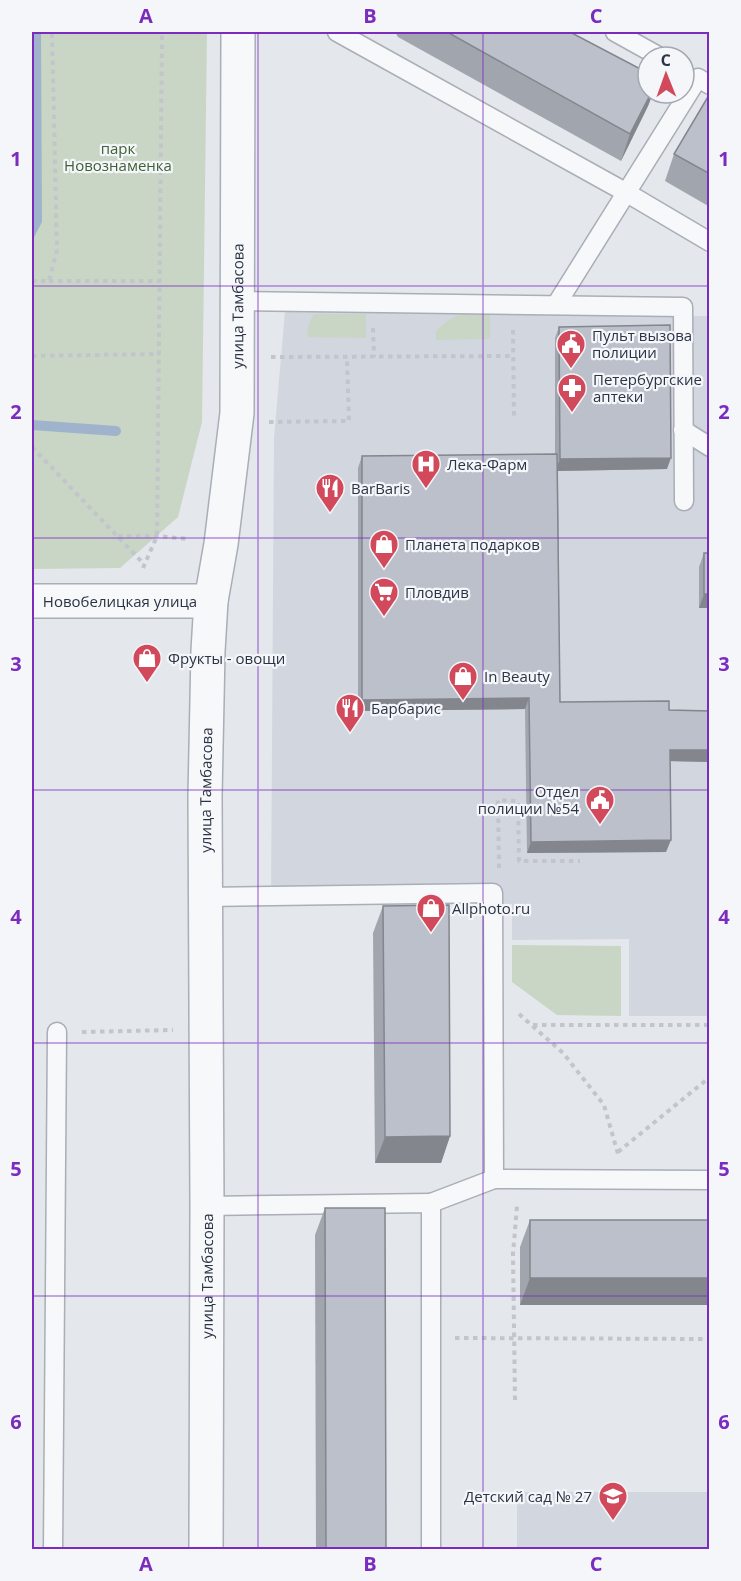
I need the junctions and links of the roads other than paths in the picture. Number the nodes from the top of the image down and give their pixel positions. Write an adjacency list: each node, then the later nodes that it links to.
1 (238, 32): 8 (street, улица Тамбасова)
2 (337, 32): 6 (lane)
3 (615, 32): 4 (lane)
4 (644, 38)
5 (697, 78): 6 (lane)
6 (627, 193): 7 (lane); 9 (lane)
7 (710, 242)
8 (237, 301): 9 (lane); 13 (street, улица Тамбасова)
9 (556, 305): 10 (lane)
10 (683, 430): 11 (lane); 12 (lane)
11 (710, 447)
12 (684, 501)
13 (211, 600): 14 (street, Новобелицкая улица); 15 (street, улица Тамбасова)
14 (32, 601)
15 (205, 897): 17 (lane); 20 (street, улица Тамбасова)
16 (57, 1032): 21 (lane)
17 (494, 1179): 18 (lane); 19 (lane)
18 (710, 1180)
19 (431, 1203): 20 (lane); 23 (lane)
20 (207, 1206): 22 (street, улица Тамбасова)
21 (53, 1550)
22 (206, 1550)
23 (431, 1550)

